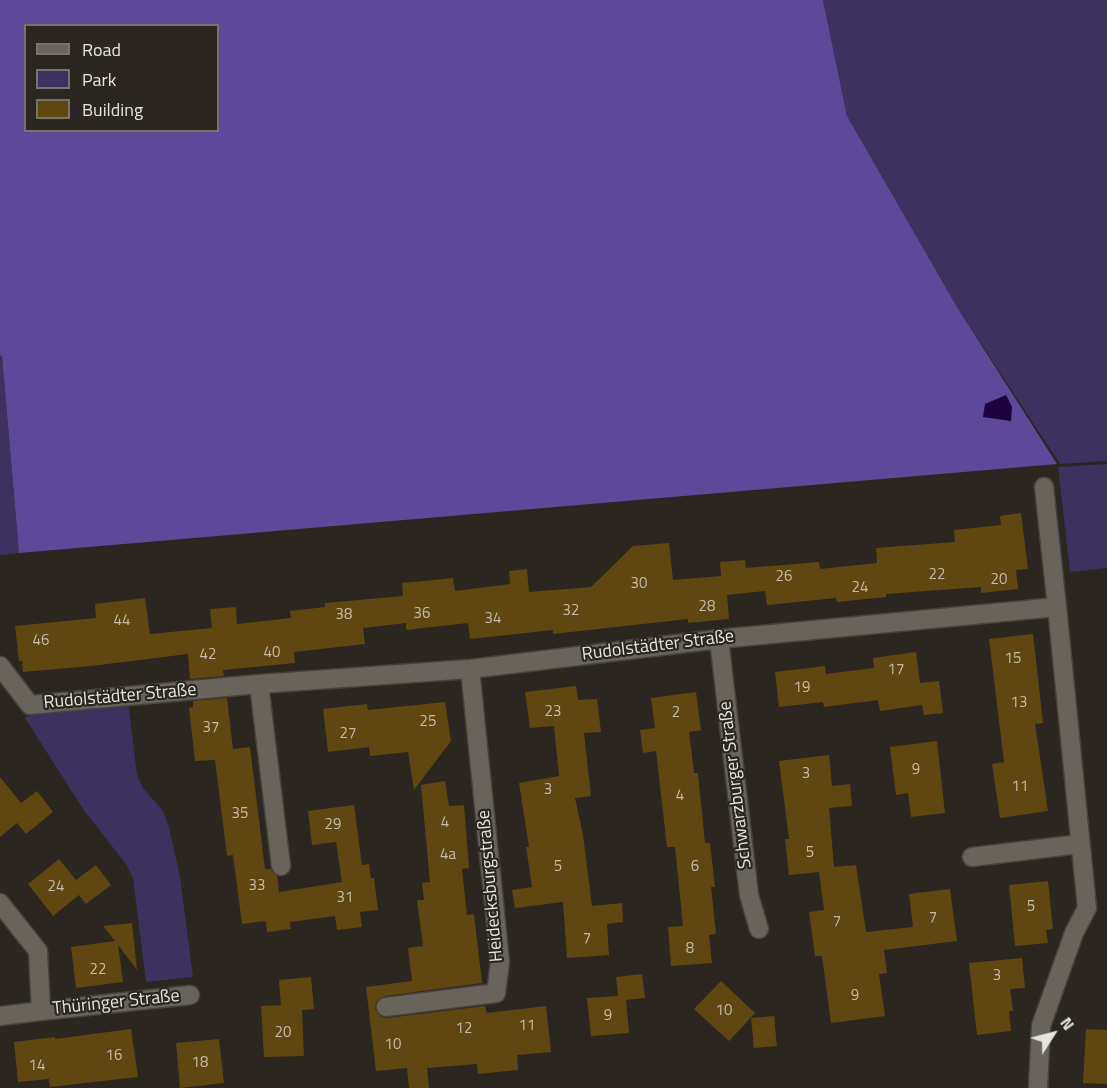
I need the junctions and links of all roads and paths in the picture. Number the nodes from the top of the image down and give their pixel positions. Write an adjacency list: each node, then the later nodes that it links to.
1 (1044, 487): 2 (street)
2 (1057, 607): 3 (street, Rudolstädter Straße); 7 (street)
3 (719, 639): 5 (street, Rudolstädter Straße); 11 (street, Schwarzburger Straße)
4 (0, 666): 6 (street, Rudolstädter Straße)
5 (470, 669): 6 (street, Rudolstädter Straße); 13 (street, Heidecksburgstraße)
6 (259, 684): 9 (street)
7 (1080, 844): 8 (street); 16 (street)
8 (972, 857)
9 (280, 866)
10 (0, 903): 14 (street, Thüringer Straße)
11 (759, 929)
12 (190, 995): 14 (street, Thüringer Straße)
13 (386, 1006)
14 (41, 1011): 15 (street, Thüringer Straße)
15 (0, 1016)
16 (1038, 1088)

